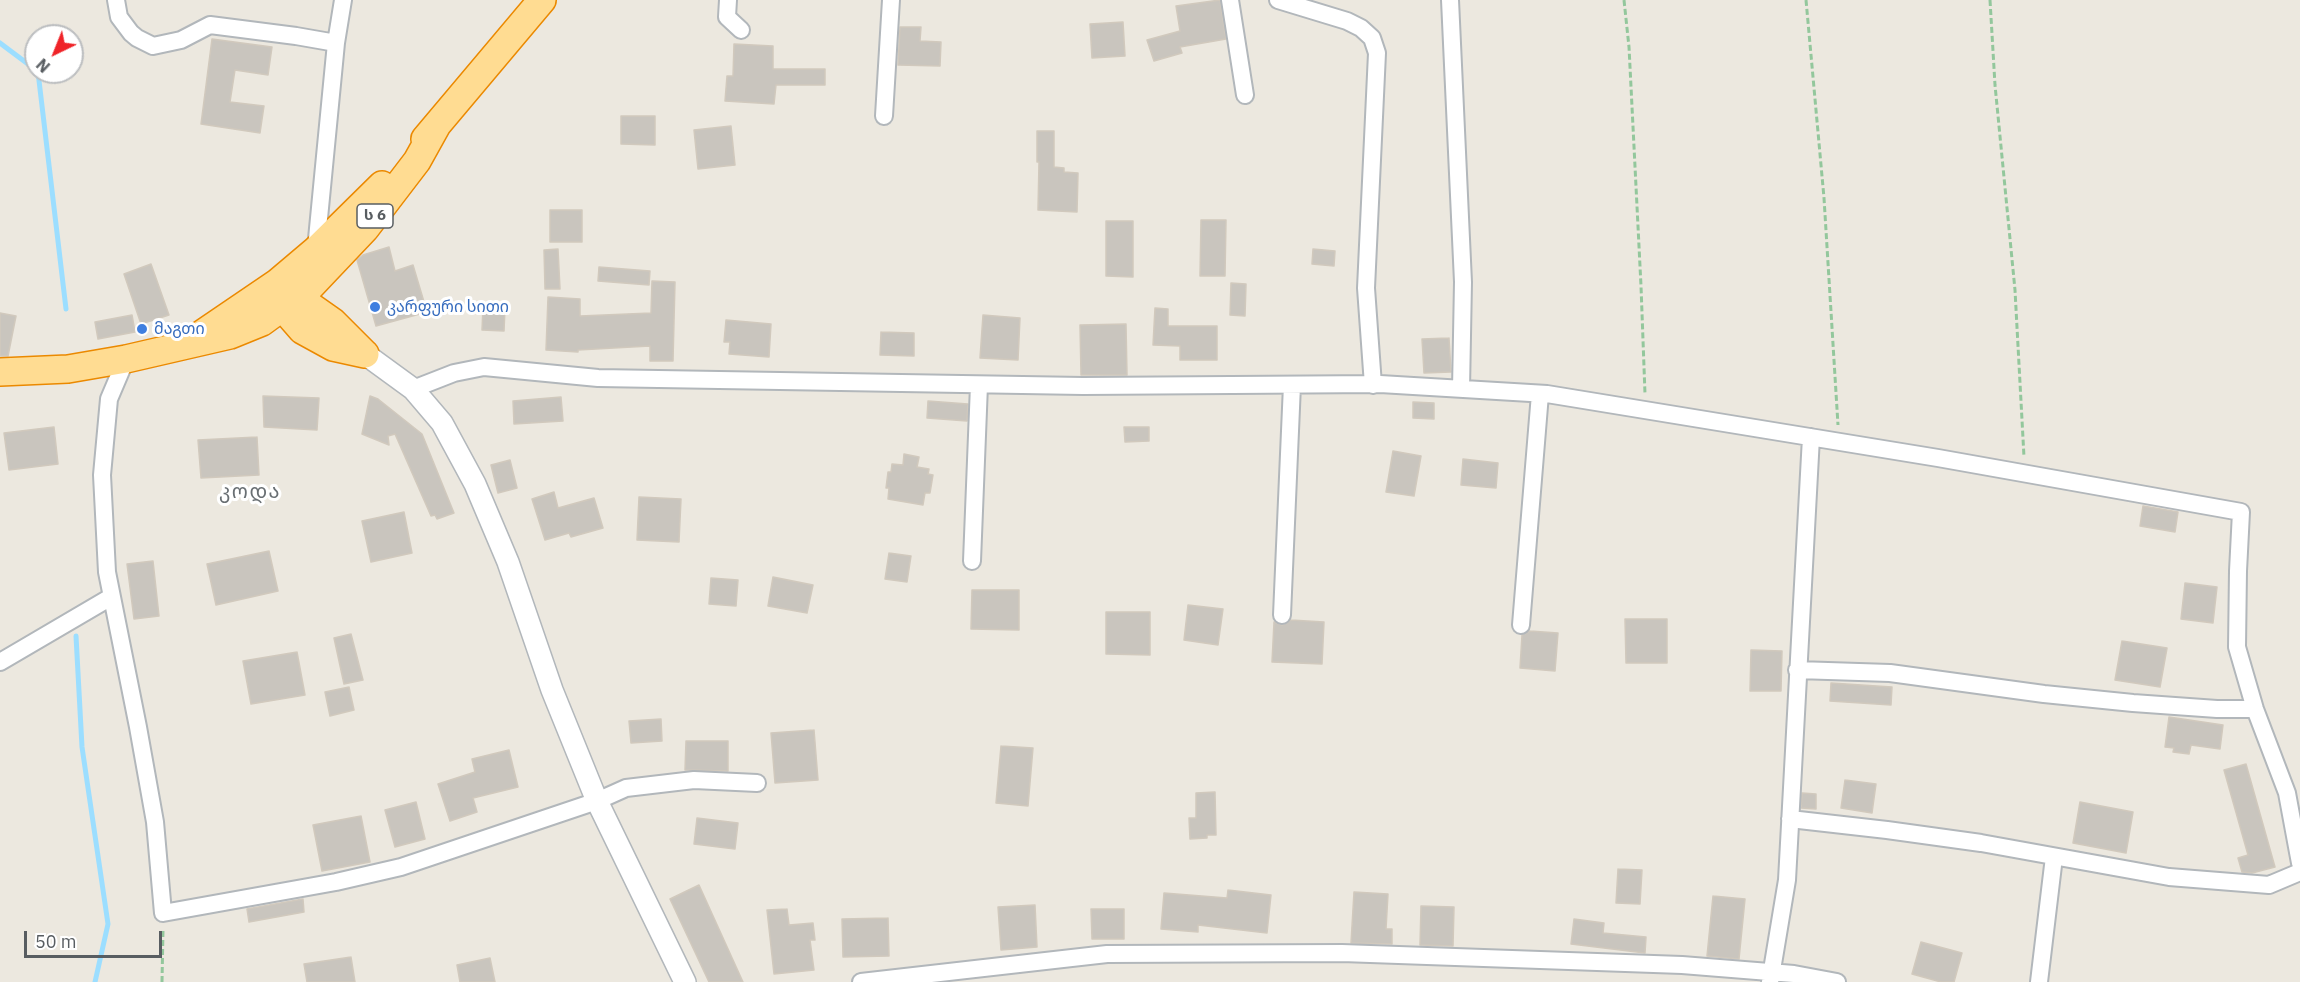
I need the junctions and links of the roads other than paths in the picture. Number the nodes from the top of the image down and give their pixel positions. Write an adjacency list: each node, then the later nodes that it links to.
1 (116, 0): 10 (street)
2 (344, 0): 10 (street)
3 (542, 0): 13 (highway, ს 6)
4 (728, 0): 9 (street)
5 (891, 0): 12 (street)
6 (1230, 0): 11 (street)
7 (1278, 0): 24 (street)
8 (1450, 0): 26 (street)
9 (741, 30)
10 (336, 43): 14 (street)
11 (1245, 95)
12 (884, 116)
13 (436, 125): 14 (highway, ს 6); 15 (highway, ს 6)
14 (316, 250): 15 (highway, ს 6)
15 (286, 295): 16 (highway, ს 6); 17 (highway); 18 (highway, ს 6); 19 (highway)
16 (252, 327): 17 (highway); 18 (highway, ს 6)
17 (302, 330): 19 (highway)
18 (186, 344): 20 (highway, ს 6)
19 (365, 354): 25 (street)
20 (126, 359): 21 (highway, ს 6); 30 (street)
21 (0, 372)
22 (979, 385): 23 (street); 25 (street); 29 (street)
23 (1292, 385): 24 (street); 31 (street)
24 (1373, 385): 26 (street)
25 (413, 389): 37 (street)
26 (1461, 389): 27 (street)
27 (1540, 394): 28 (street); 32 (street)
28 (1811, 438): 34 (street); 35 (street)
29 (972, 561)
30 (111, 597): 33 (street); 37 (street)
31 (1282, 615)
32 (1521, 625)
33 (0, 662)
34 (1797, 670): 35 (street); 38 (street)
35 (2255, 709): 40 (street)
36 (757, 783): 37 (street)
37 (597, 801): 43 (street)
38 (1790, 819): 39 (street); 42 (street)
39 (2054, 857): 41 (street); 46 (street)
40 (2300, 863)
41 (2300, 872)
42 (1770, 977): 44 (street); 45 (street)
43 (686, 982)
44 (861, 982)
45 (1837, 982)
46 (2039, 982)

